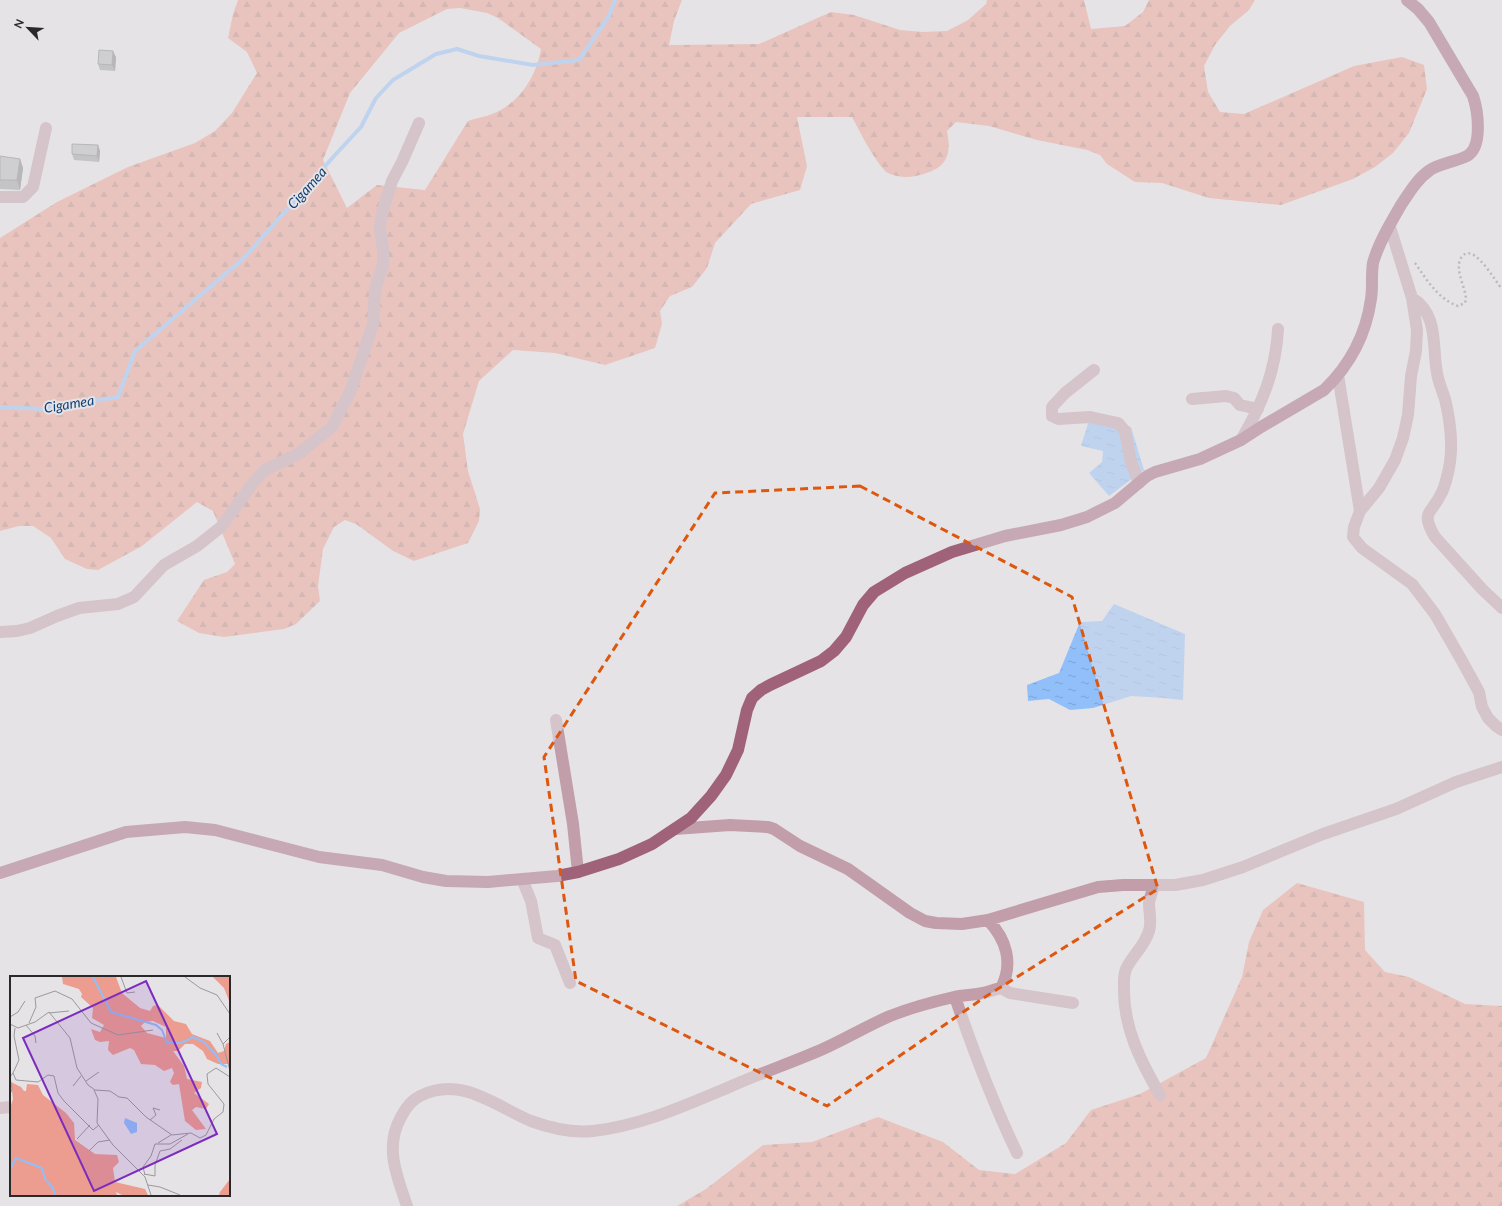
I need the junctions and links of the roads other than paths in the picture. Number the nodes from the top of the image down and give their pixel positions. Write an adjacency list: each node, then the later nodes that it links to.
1 (1407, 0): 5 (main road)
2 (419, 123): 16 (street)
3 (46, 128): 4 (street)
4 (0, 196)
5 (1390, 227): 6 (street); 9 (main road)
6 (1412, 298): 14 (street); 15 (street)
7 (1278, 328): 11 (street)
8 (1094, 370): 13 (street)
9 (1338, 375): 12 (main road); 14 (street)
10 (1192, 399): 11 (street)
11 (1258, 409): 12 (street)
12 (1241, 440): 13 (main road)
13 (1139, 483): 20 (main road)
14 (1360, 511): 18 (street)
15 (1502, 608)
16 (0, 632)
17 (556, 720): 21 (street)
18 (1502, 730)
19 (1502, 768): 24 (street)
20 (675, 829): 21 (main road); 25 (street)
21 (578, 872): 23 (main road)
22 (0, 873): 23 (main road)
23 (522, 879): 26 (street)
24 (1154, 886): 25 (street); 30 (street)
25 (988, 920): 27 (street)
26 (570, 984)
27 (1001, 988): 28 (street); 29 (street)
28 (955, 997): 33 (street); 34 (street)
29 (1073, 1003)
30 (1160, 1095)
31 (10, 1107): 32 (street)
32 (0, 1108)
33 (1017, 1153)
34 (407, 1206)

